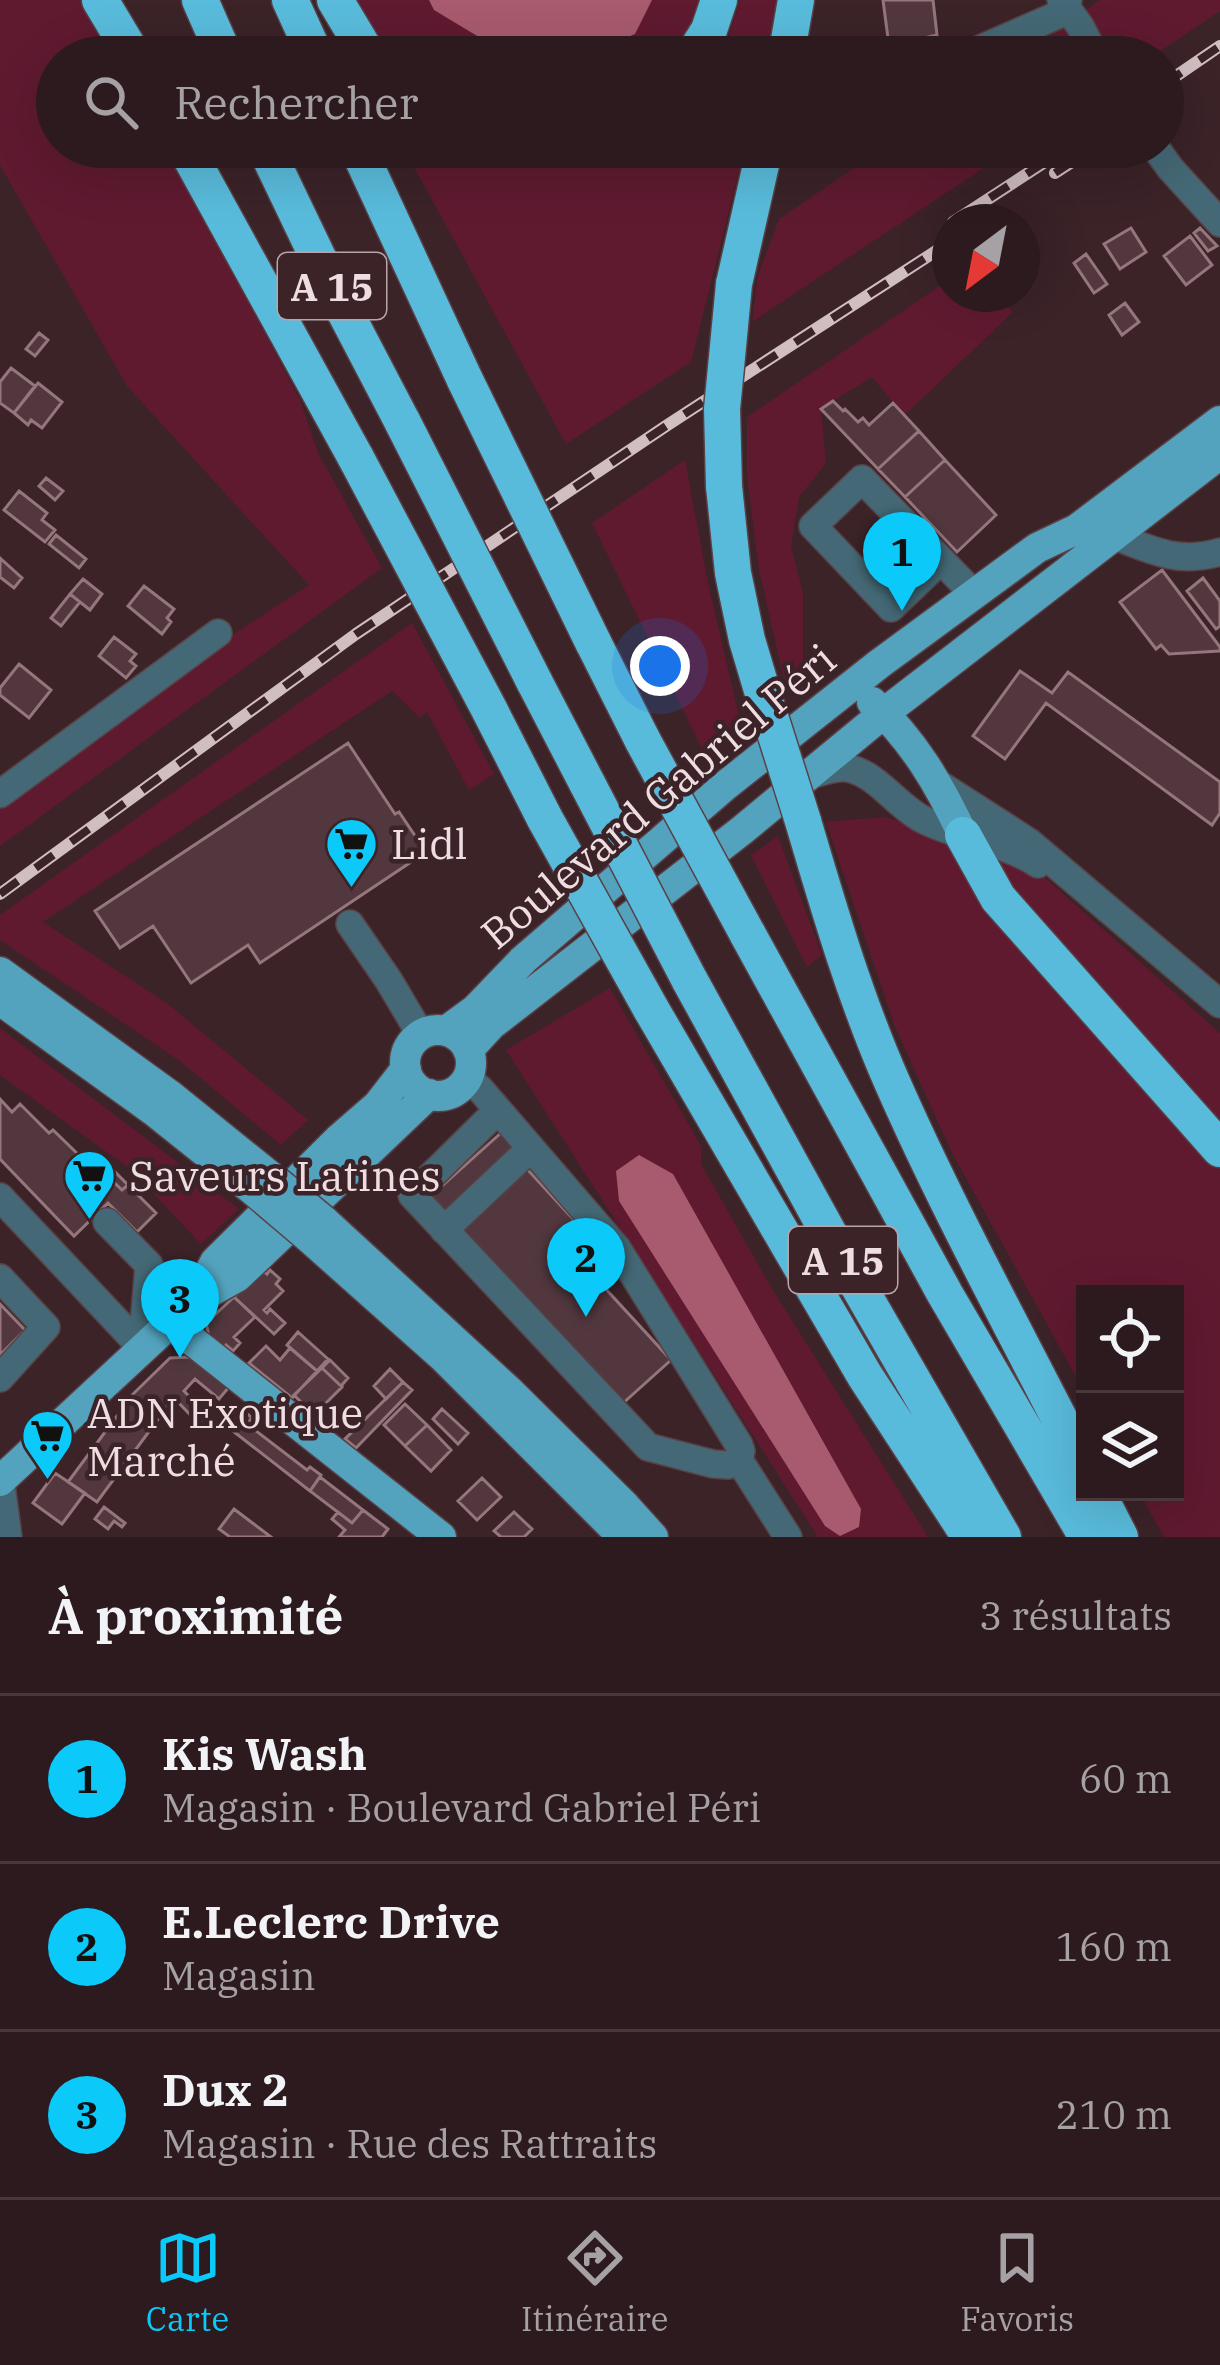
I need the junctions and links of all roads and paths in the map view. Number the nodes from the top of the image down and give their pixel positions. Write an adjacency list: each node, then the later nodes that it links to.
1 (100, 0): 8 (highway)
2 (200, 0): 9 (highway)
3 (290, 0): 10 (highway)
4 (335, 0): 11 (highway)
5 (719, 0): 12 (highway)
6 (796, 0): 13 (highway)
7 (1069, 8): 14 (street); 15 (street)
8 (121, 36)
9 (216, 36)
10 (306, 36)
11 (356, 36)
12 (705, 36)
13 (790, 36)
14 (1015, 36)
15 (1084, 36)
16 (196, 168): 65 (highway, bridge)
17 (275, 168): 66 (highway, A 15, bridge)
18 (367, 168): 67 (highway, A 15, bridge)
19 (760, 168): 56 (highway, bridge)
20 (1171, 168): 21 (street)
21 (1220, 224)
22 (1220, 421): 24 (main road, Boulevard Gabriel Péri)
23 (1220, 454): 24 (main road, Boulevard Gabriel Péri)
24 (1096, 539): 25 (street); 27 (main road, Boulevard Gabriel Péri); 29 (main road)
25 (1220, 552)
26 (940, 561): 26 (street); 27 (street)
27 (974, 593): 29 (main road, Boulevard Gabriel Péri)
28 (218, 633): 34 (street)
29 (868, 699): 30 (main road, Boulevard Gabriel Péri); 33 (main road)
30 (835, 726): 31 (main road, Boulevard Gabriel Péri); 32 (street); 41 (main road, Boulevard Gabriel Péri)
31 (810, 775): 32 (street); 41 (main road, Boulevard Gabriel Péri)
32 (866, 776): 35 (street)
33 (938, 784): 35 (main road); 36 (street)
34 (0, 794)
35 (963, 836): 36 (street); 45 (highway)
36 (1101, 902): 40 (street)
37 (350, 924): 41 (street)
38 (0, 972): 39 (main road)
39 (11, 998): 49 (main road, bridge)
40 (1220, 1004)
41 (450, 1049): 42 (main road); 43 (main road); 44 (street)
42 (406, 1069): 43 (main road); 52 (main road)
43 (429, 1094): 52 (main road)
44 (498, 1110): 46 (street); 50 (street)
45 (1220, 1149)
46 (535, 1153): 50 (street); 57 (street)
47 (0, 1197): 54 (street)
48 (107, 1222): 54 (street)
49 (315, 1228): 62 (main road); 63 (main road)
50 (444, 1230): 57 (street)
51 (0, 1278): 55 (street)
52 (194, 1300): 53 (main road)
53 (170, 1323): 54 (main road); 61 (main road)
54 (142, 1348): 58 (main road)
55 (0, 1378)
56 (1076, 1450)
57 (739, 1460): 64 (street)
58 (1, 1479): 60 (street)
59 (1102, 1501): 68 (highway)
60 (8, 1537)
61 (441, 1537)
62 (623, 1537)
63 (653, 1537)
64 (788, 1537)
65 (970, 1537)
66 (1003, 1537)
67 (1087, 1537)
68 (1120, 1537)

